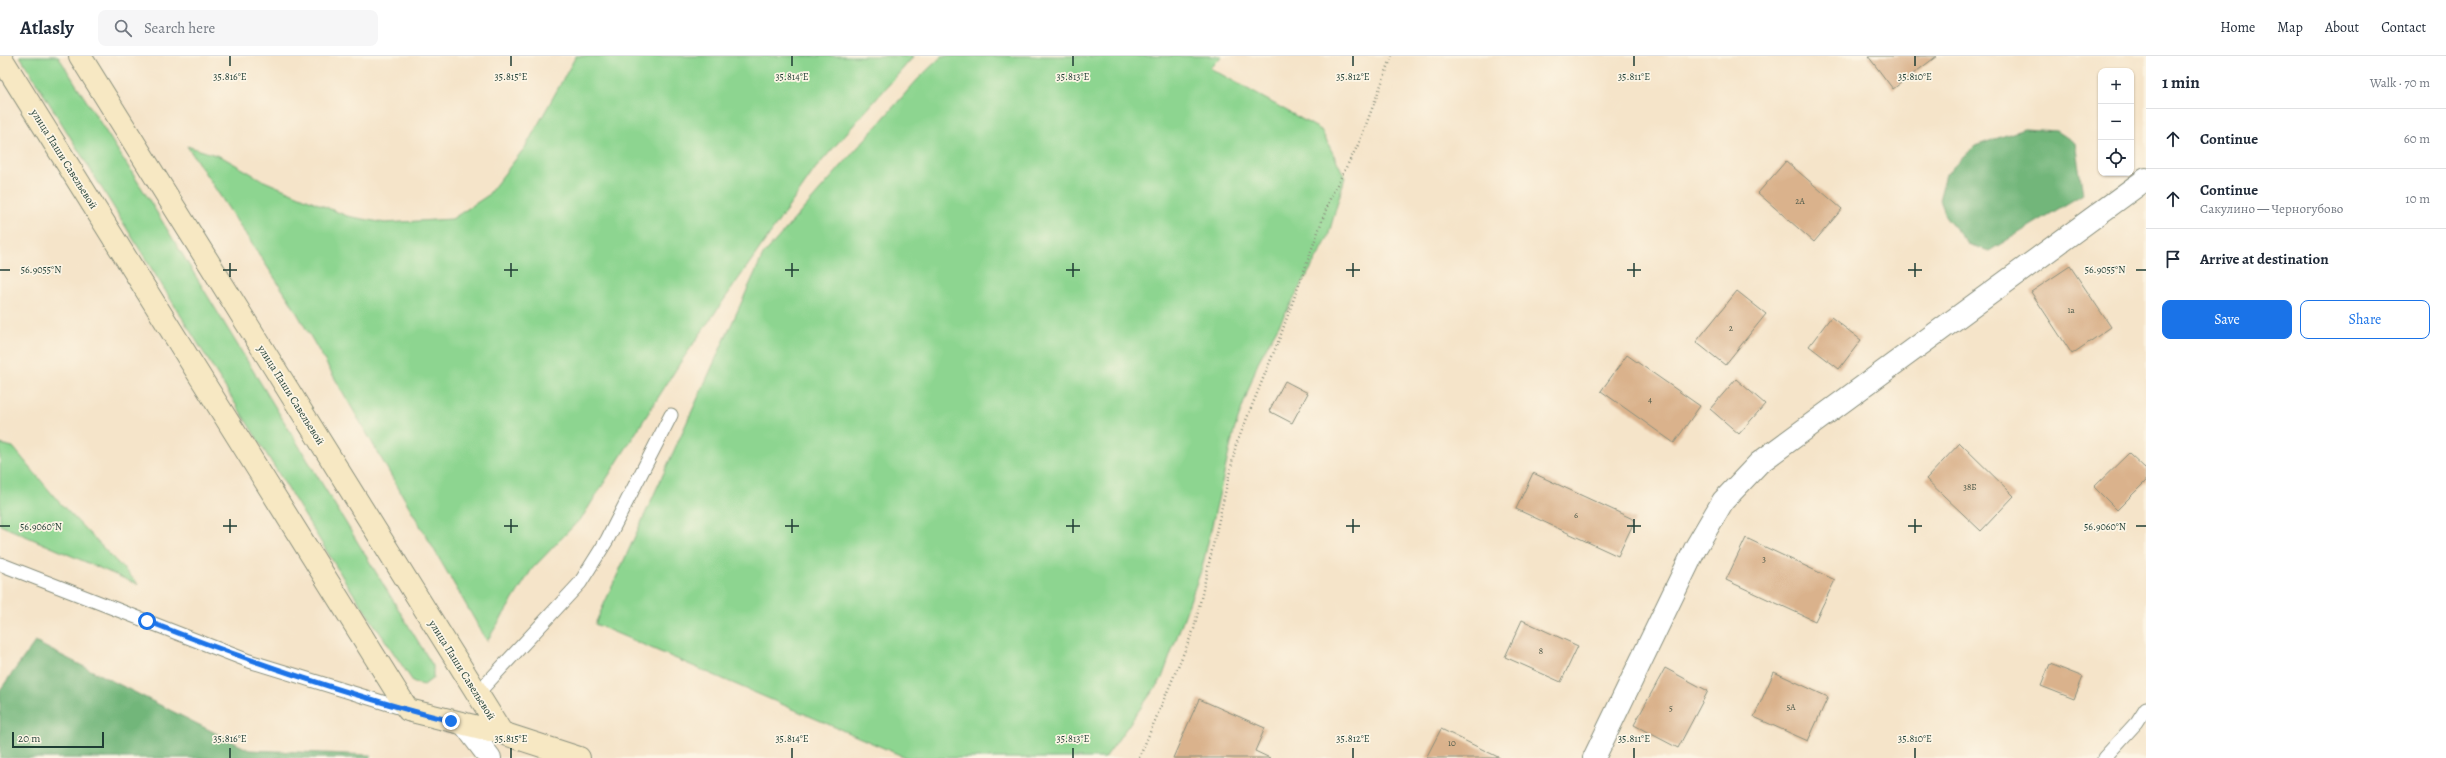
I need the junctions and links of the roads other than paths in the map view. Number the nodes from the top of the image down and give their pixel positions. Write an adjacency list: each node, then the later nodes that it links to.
1 (0, 56): 8 (street, улица Паши Савельевой)
2 (80, 56): 6 (street, улица Паши Савельевой)
3 (2146, 179): 13 (street)
4 (671, 415): 6 (lane)
5 (0, 564): 8 (lane)
6 (477, 694): 10 (street, улица Паши Савельевой)
7 (2146, 708): 14 (lane)
8 (408, 710): 9 (street)
9 (465, 724): 10 (street); 11 (street)
10 (502, 733): 12 (street)
11 (490, 758)
12 (579, 758)
13 (1594, 758)
14 (2104, 758)

